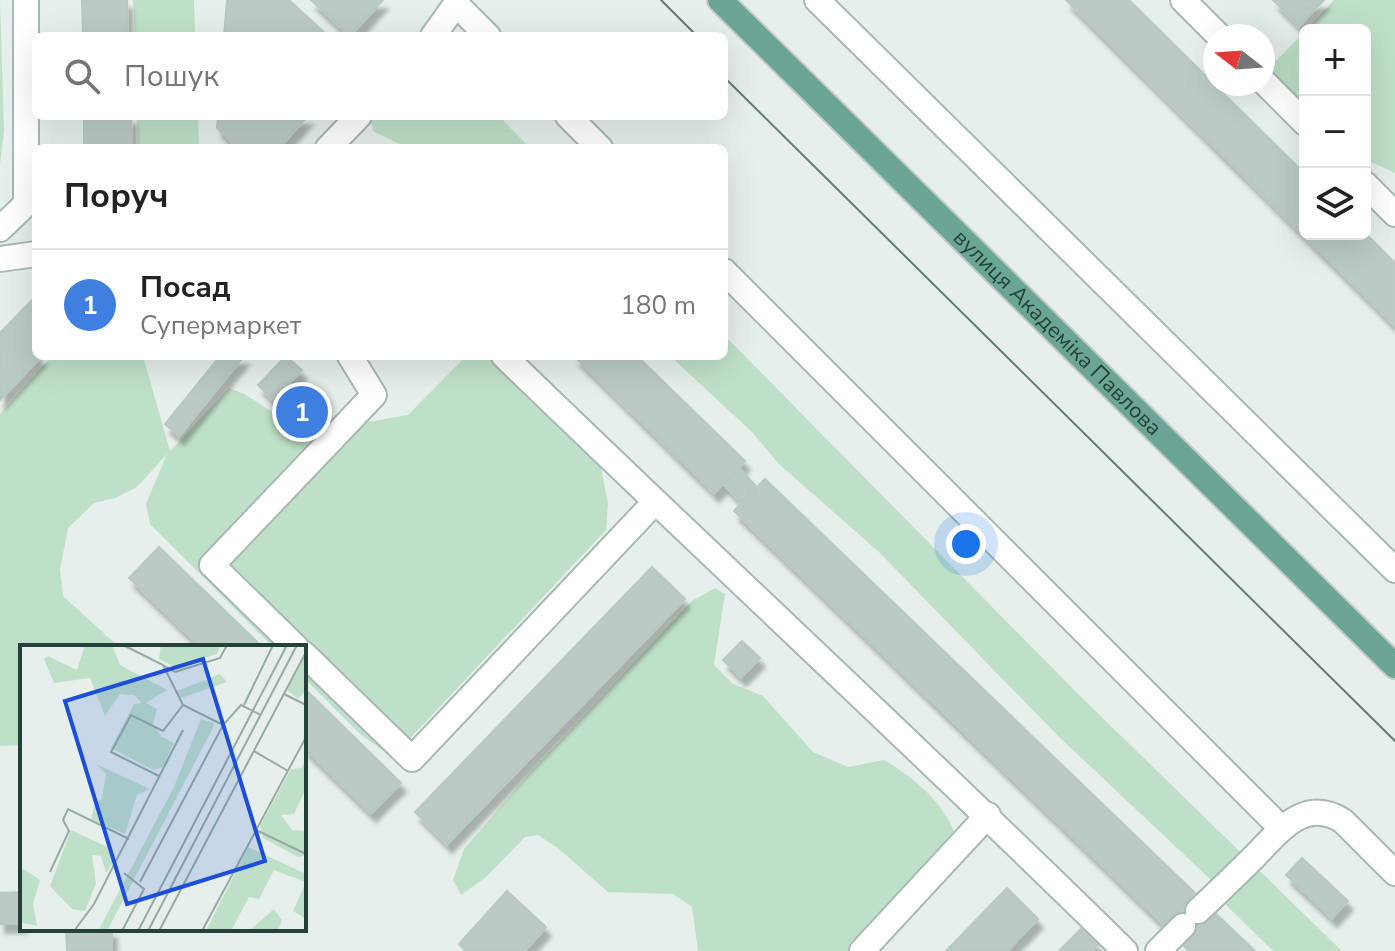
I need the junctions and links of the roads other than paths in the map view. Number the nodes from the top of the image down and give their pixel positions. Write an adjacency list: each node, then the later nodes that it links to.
1 (26, 0): 17 (lane)
2 (720, 0): 27 (main road, вулиця Академіка Павлова)
3 (817, 0): 24 (lane)
4 (1183, 0): 6 (lane)
5 (456, 2): 7 (lane); 8 (lane)
6 (1207, 24)
7 (436, 32)
8 (484, 32)
9 (1275, 93): 10 (lane)
10 (1299, 117)
11 (355, 120): 13 (lane)
12 (572, 120): 14 (lane)
13 (332, 144)
14 (596, 144)
15 (1371, 190): 16 (lane)
16 (1395, 214)
17 (0, 229)
18 (32, 255): 19 (lane)
19 (0, 259)
20 (728, 275): 29 (lane)
21 (352, 360): 25 (lane)
22 (508, 360): 23 (lane)
23 (655, 502): 26 (lane); 28 (lane)
24 (1395, 570)
25 (294, 645)
26 (306, 656)
27 (1395, 666)
28 (988, 815): 31 (lane); 32 (lane)
29 (1281, 828): 30 (lane); 33 (lane)
30 (1395, 873)
31 (862, 951)
32 (1125, 951)
33 (1158, 951)

